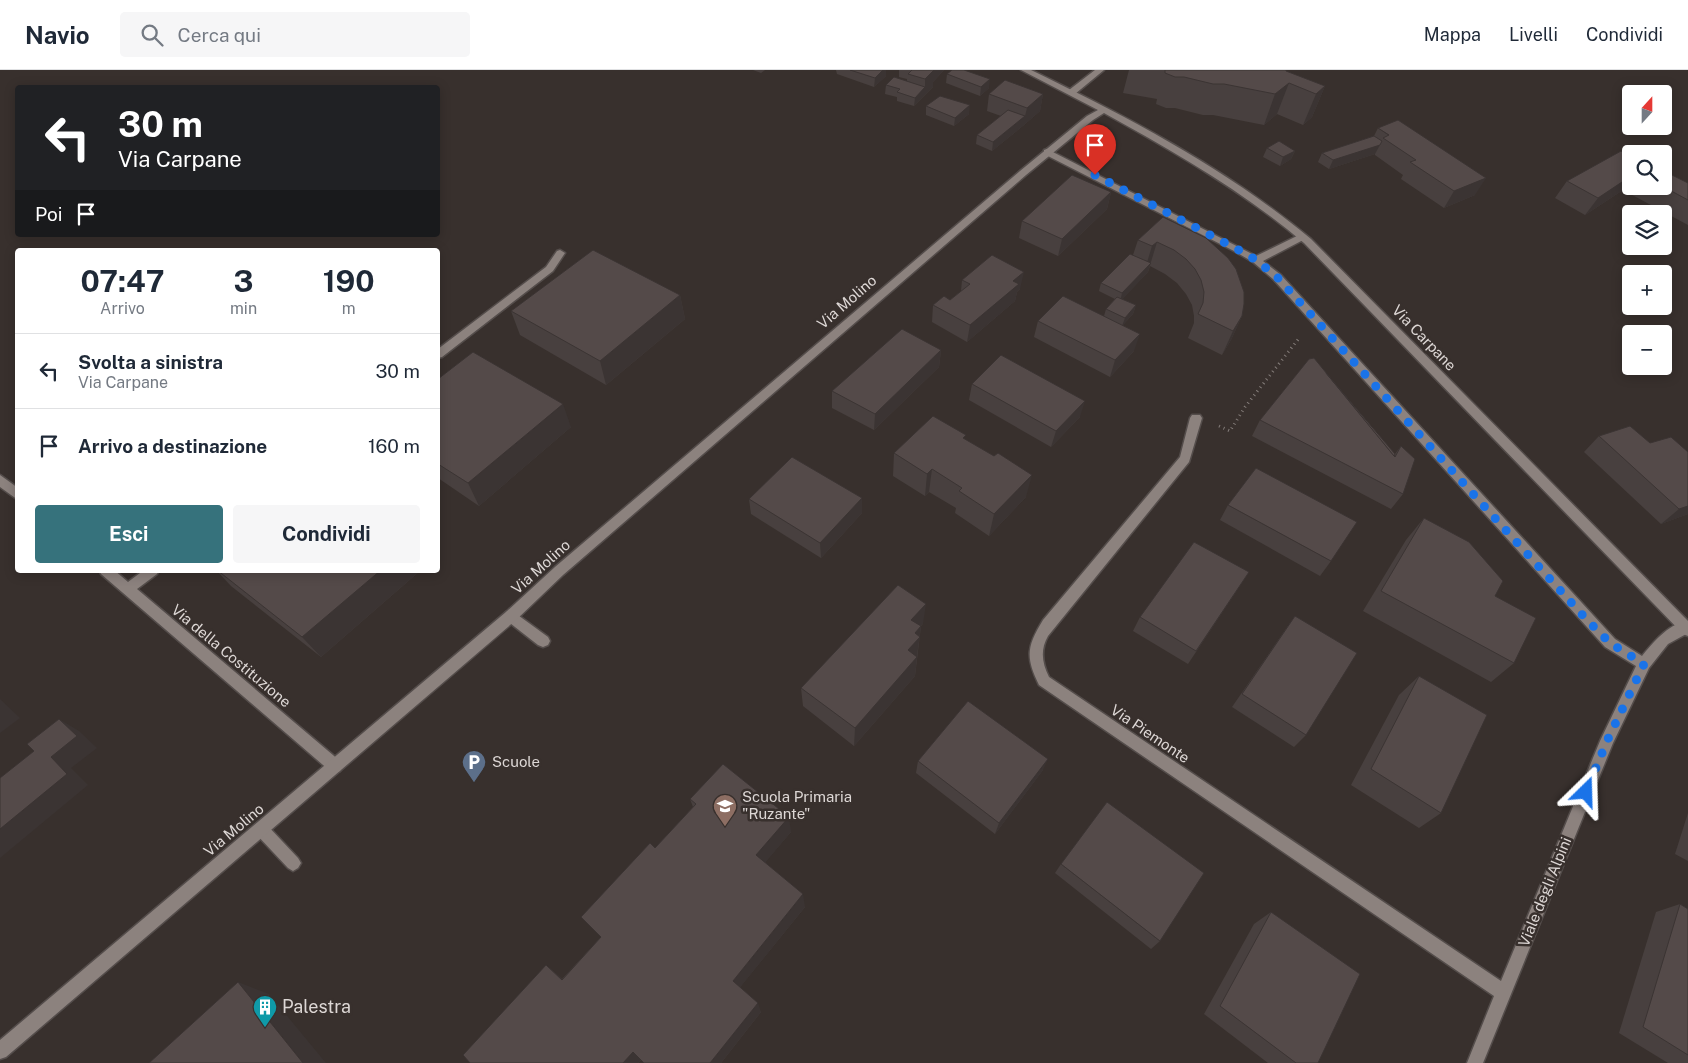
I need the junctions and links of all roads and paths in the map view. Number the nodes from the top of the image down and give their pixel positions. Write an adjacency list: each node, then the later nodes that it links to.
1 (1025, 70): 3 (street, Via Carpane)
2 (1100, 70): 3 (street)
3 (1072, 92): 4 (street, Via Carpane)
4 (1105, 110): 5 (street, Via Molino); 6 (street, Via Carpane)
5 (1047, 152): 8 (street); 17 (street, Via Molino)
6 (1302, 237): 8 (street); 18 (street, Via Carpane)
7 (560, 253): 10 (street)
8 (1256, 260): 20 (street)
9 (1301, 336): 11 (path)
10 (440, 352)
11 (1196, 418): 24 (street, Via Piemonte)
12 (0, 480): 13 (street)
13 (15, 492)
14 (109, 573): 16 (street, Via della Costituzione)
15 (149, 573): 16 (street)
16 (128, 589): 21 (street, Via della Costituzione)
17 (511, 616): 19 (street); 21 (street, Via Molino)
18 (1687, 629): 20 (street, Viale degli Alpini)
19 (543, 641)
20 (1644, 664): 24 (street, Viale degli Alpini)
21 (335, 766): 22 (street, Via Molino)
22 (261, 828): 23 (street); 25 (street, Via Molino)
23 (293, 864)
24 (1504, 993): 26 (street, Viale degli Alpini)
25 (0, 1050)
26 (1475, 1063)

